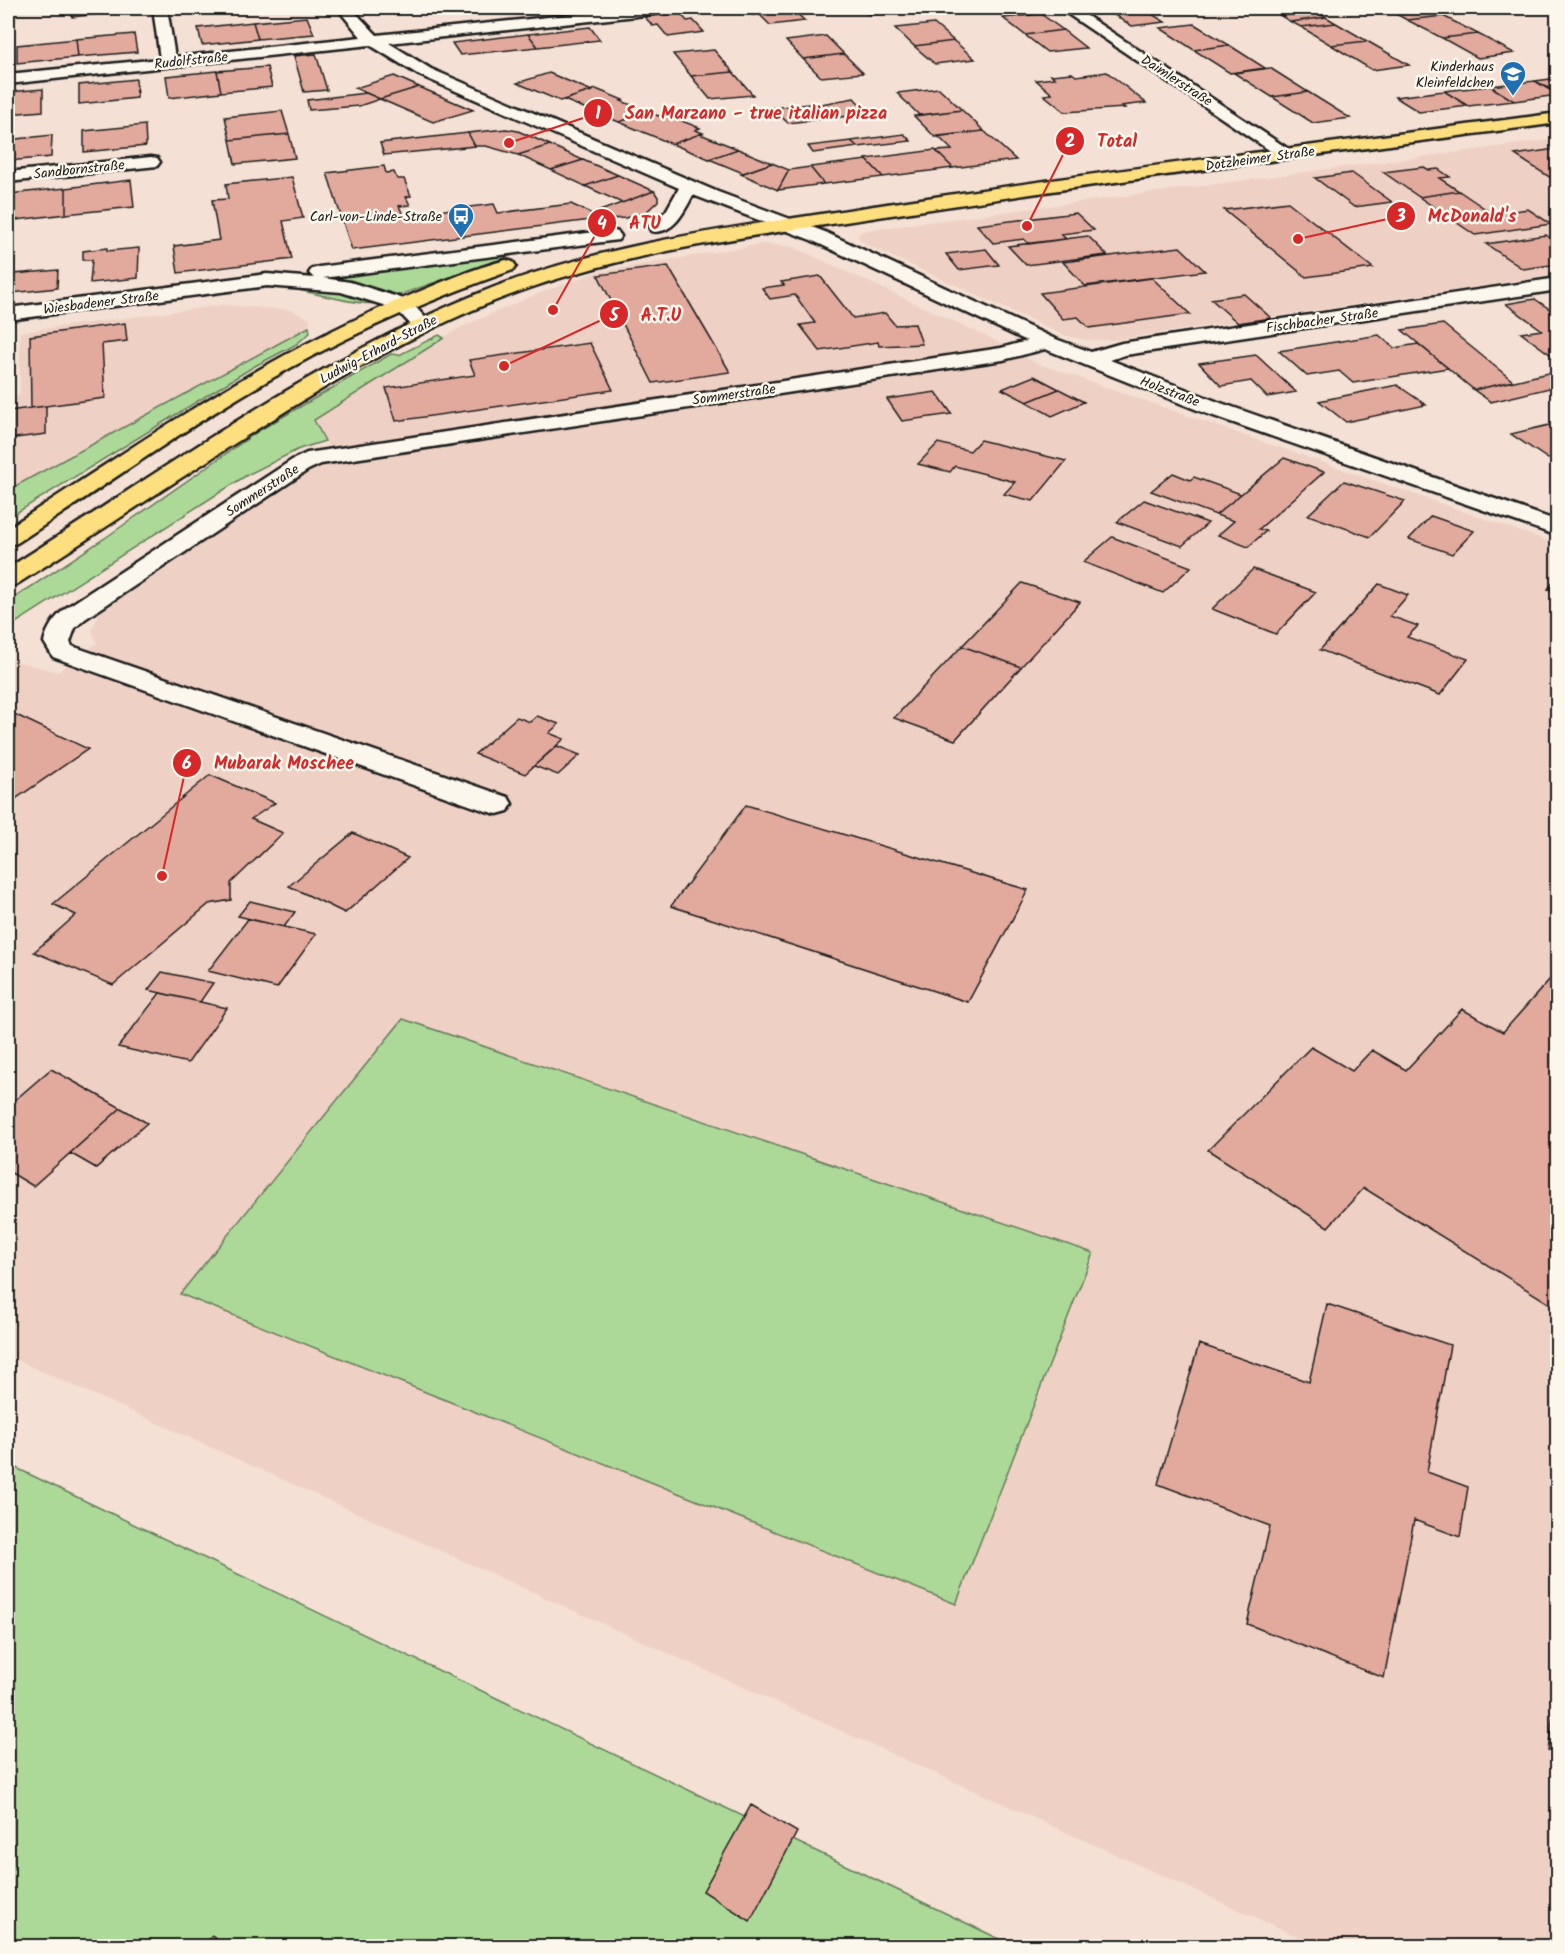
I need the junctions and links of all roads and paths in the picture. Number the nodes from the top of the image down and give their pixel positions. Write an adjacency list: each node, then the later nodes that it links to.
1 (160, 8): 6 (street)
2 (344, 8): 5 (street)
3 (666, 8): 5 (street, Rudolfstraße)
4 (1066, 8): 9 (street, Daimlerstraße)
5 (375, 41): 6 (street, Rudolfstraße); 12 (street)
6 (168, 63): 7 (street, Rudolfstraße)
7 (8, 79)
8 (1557, 118): 9 (main road, Dotzheimer Straße)
9 (1287, 154): 13 (main road, Dotzheimer Straße)
10 (151, 162): 11 (street, Sandbornstraße)
11 (8, 177)
12 (689, 186): 14 (street); 16 (street)
13 (963, 197): 14 (main road, Dotzheimer Straße); 15 (main road, Dotzheimer Straße)
14 (763, 214): 15 (street); 16 (main road, Ludwig-Erhard-Straße)
15 (794, 225): 24 (main road, Ludwig-Erhard-Straße); 25 (street, Holzstraße)
16 (658, 227): 17 (main road, Ludwig-Erhard-Straße)
17 (611, 236): 18 (street); 21 (main road, Ludwig-Erhard-Straße)
18 (267, 280): 20 (street, Wiesbadener Straße); 21 (street, Wiesbadener Straße)
19 (1557, 284): 26 (street, Fischbacher Straße)
20 (195, 290): 22 (street, Wiesbadener Straße); 23 (street, Wiesbadener Straße)
21 (403, 305): 23 (main road, Ludwig-Erhard-Straße); 24 (street, Wiesbadener Straße)
22 (8, 314)
23 (373, 318): 24 (street, Wiesbadener Straße); 28 (main road, Ludwig-Erhard-Straße)
24 (421, 324): 29 (main road, Ludwig-Erhard-Straße)
25 (1046, 342): 26 (street, Holzstraße); 30 (street, Sommerstraße)
26 (1088, 360): 27 (street, Holzstraße)
27 (1557, 529)
28 (8, 538)
29 (8, 579)
30 (497, 804)

